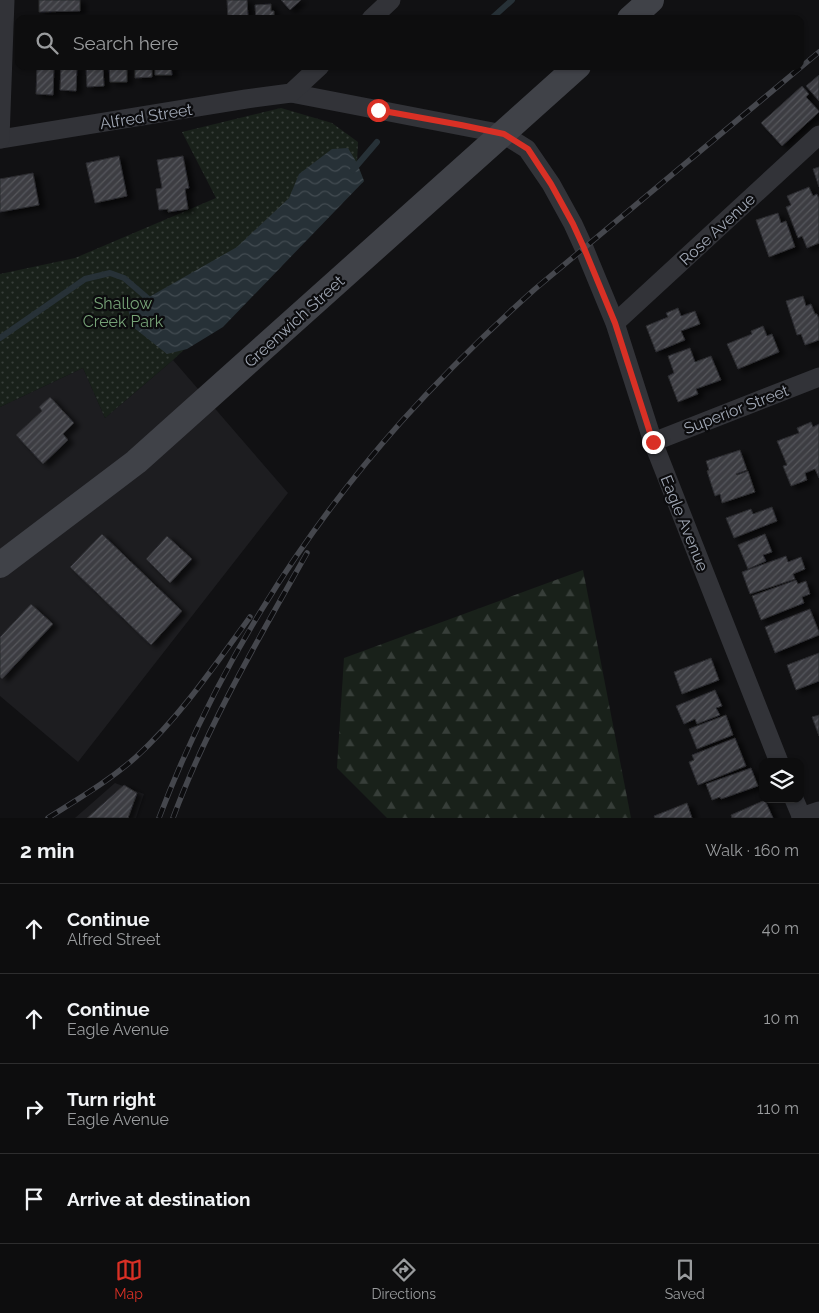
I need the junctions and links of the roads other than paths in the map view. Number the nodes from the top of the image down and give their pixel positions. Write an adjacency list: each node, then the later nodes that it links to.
1 (4, 0): 11 (street)
2 (391, 0): 4 (street)
3 (651, 0): 5 (street)
4 (375, 15)
5 (634, 15)
6 (316, 70): 8 (street)
7 (574, 70): 9 (street, Greenwich Street)
8 (292, 93): 9 (street, Alfred Street); 11 (street, Alfred Street)
9 (504, 134): 12 (street, Eagle Avenue); 15 (street, Greenwich Street)
10 (819, 135): 12 (street, Rose Avenue)
11 (0, 139)
12 (615, 323): 14 (street, Eagle Avenue)
13 (819, 377): 14 (street, Superior Street)
14 (653, 442): 16 (street, Eagle Avenue)
15 (0, 565)
16 (778, 758)
17 (796, 803): 19 (street)
18 (819, 811): 19 (street)
19 (802, 818)

